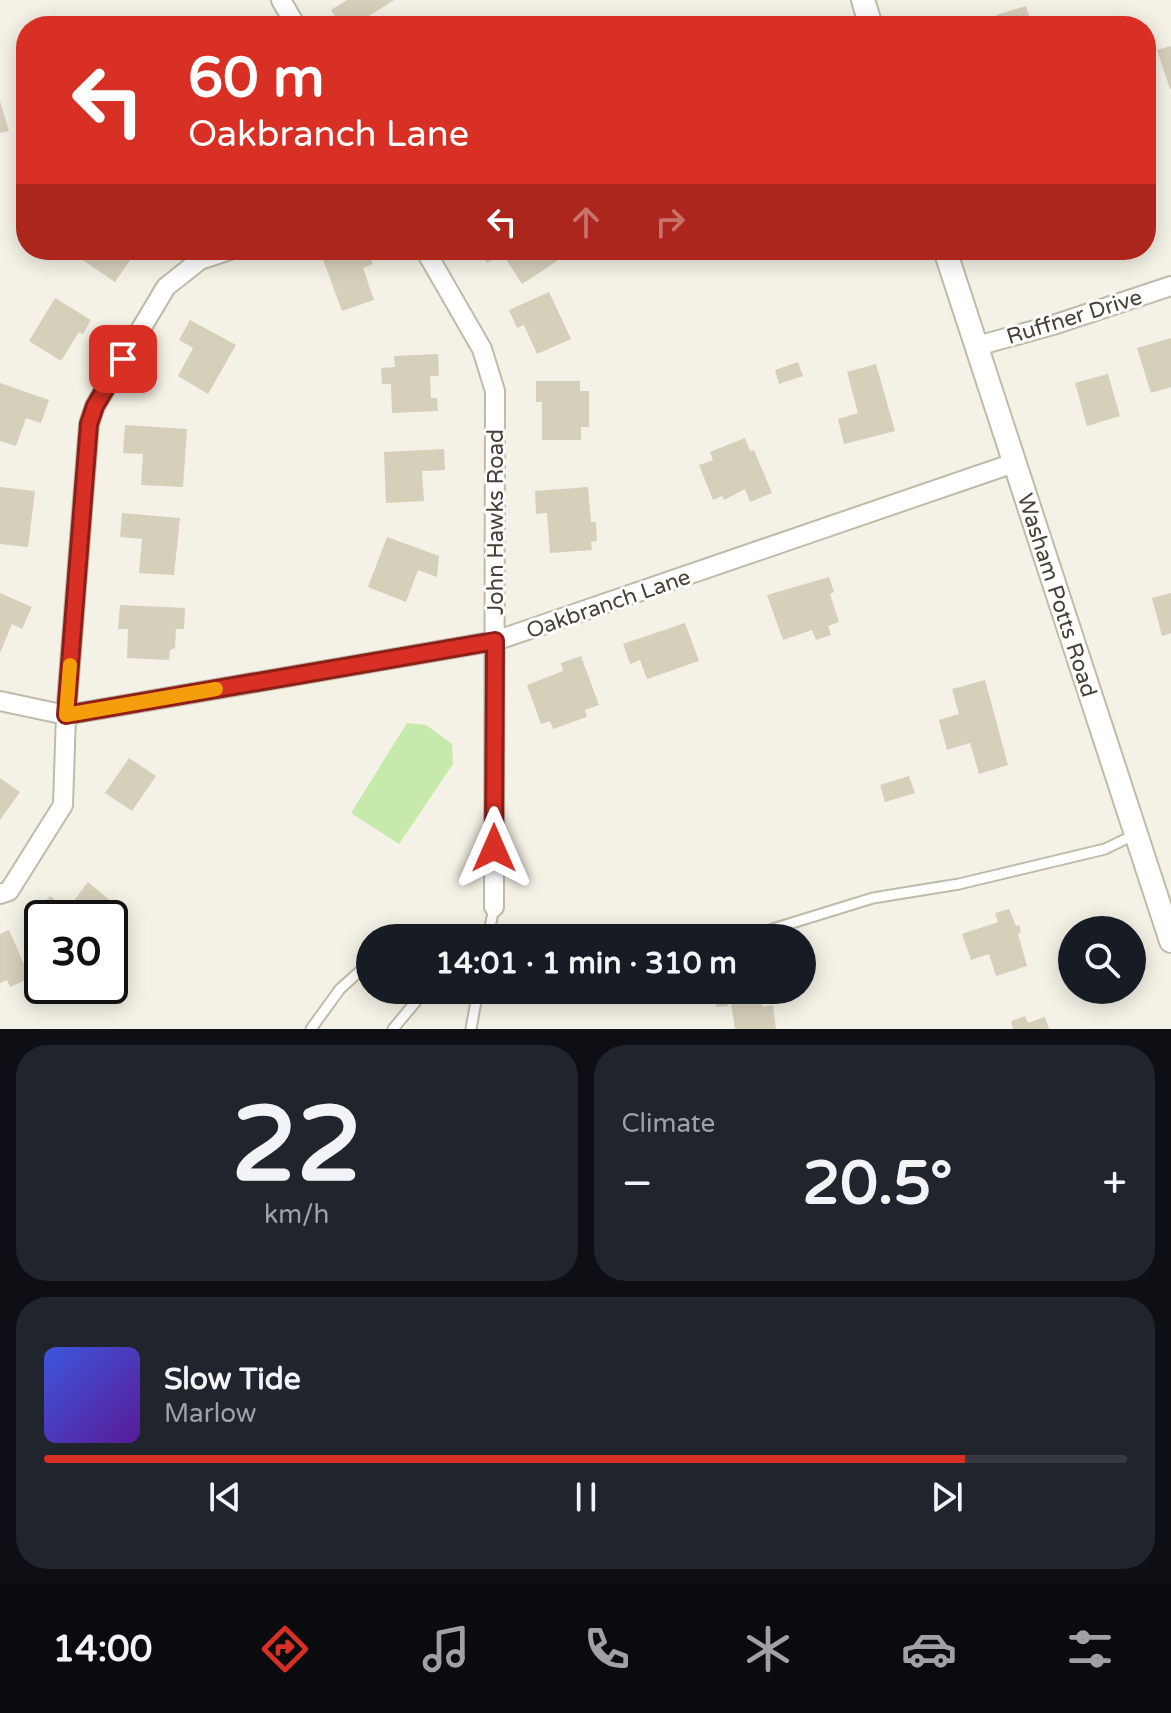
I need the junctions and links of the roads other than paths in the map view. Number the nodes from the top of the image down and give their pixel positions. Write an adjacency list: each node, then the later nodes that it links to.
1 (200, 260): 9 (street)
2 (431, 260): 7 (street, John Hawks Road)
3 (948, 260): 5 (street, Washam Potts Road)
4 (1171, 286): 5 (street, Ruffner Drive)
5 (977, 346): 6 (street, Washam Potts Road)
6 (1014, 463): 7 (street, Oakbranch Lane); 10 (street, Washam Potts Road)
7 (495, 641): 9 (street, Oakbranch Lane); 12 (street, John Hawks Road)
8 (0, 701): 9 (street, Oakbranch Lane)
9 (66, 715): 11 (street)
10 (1137, 833): 14 (lane); 15 (street, Washam Potts Road)
11 (0, 894)
12 (494, 907): 13 (lane)
13 (491, 924)
14 (789, 924)
15 (1171, 941)
16 (356, 975): 19 (lane)
17 (414, 1004): 20 (lane)
18 (476, 1004): 21 (lane)
19 (311, 1029)
20 (393, 1029)
21 (471, 1029)

